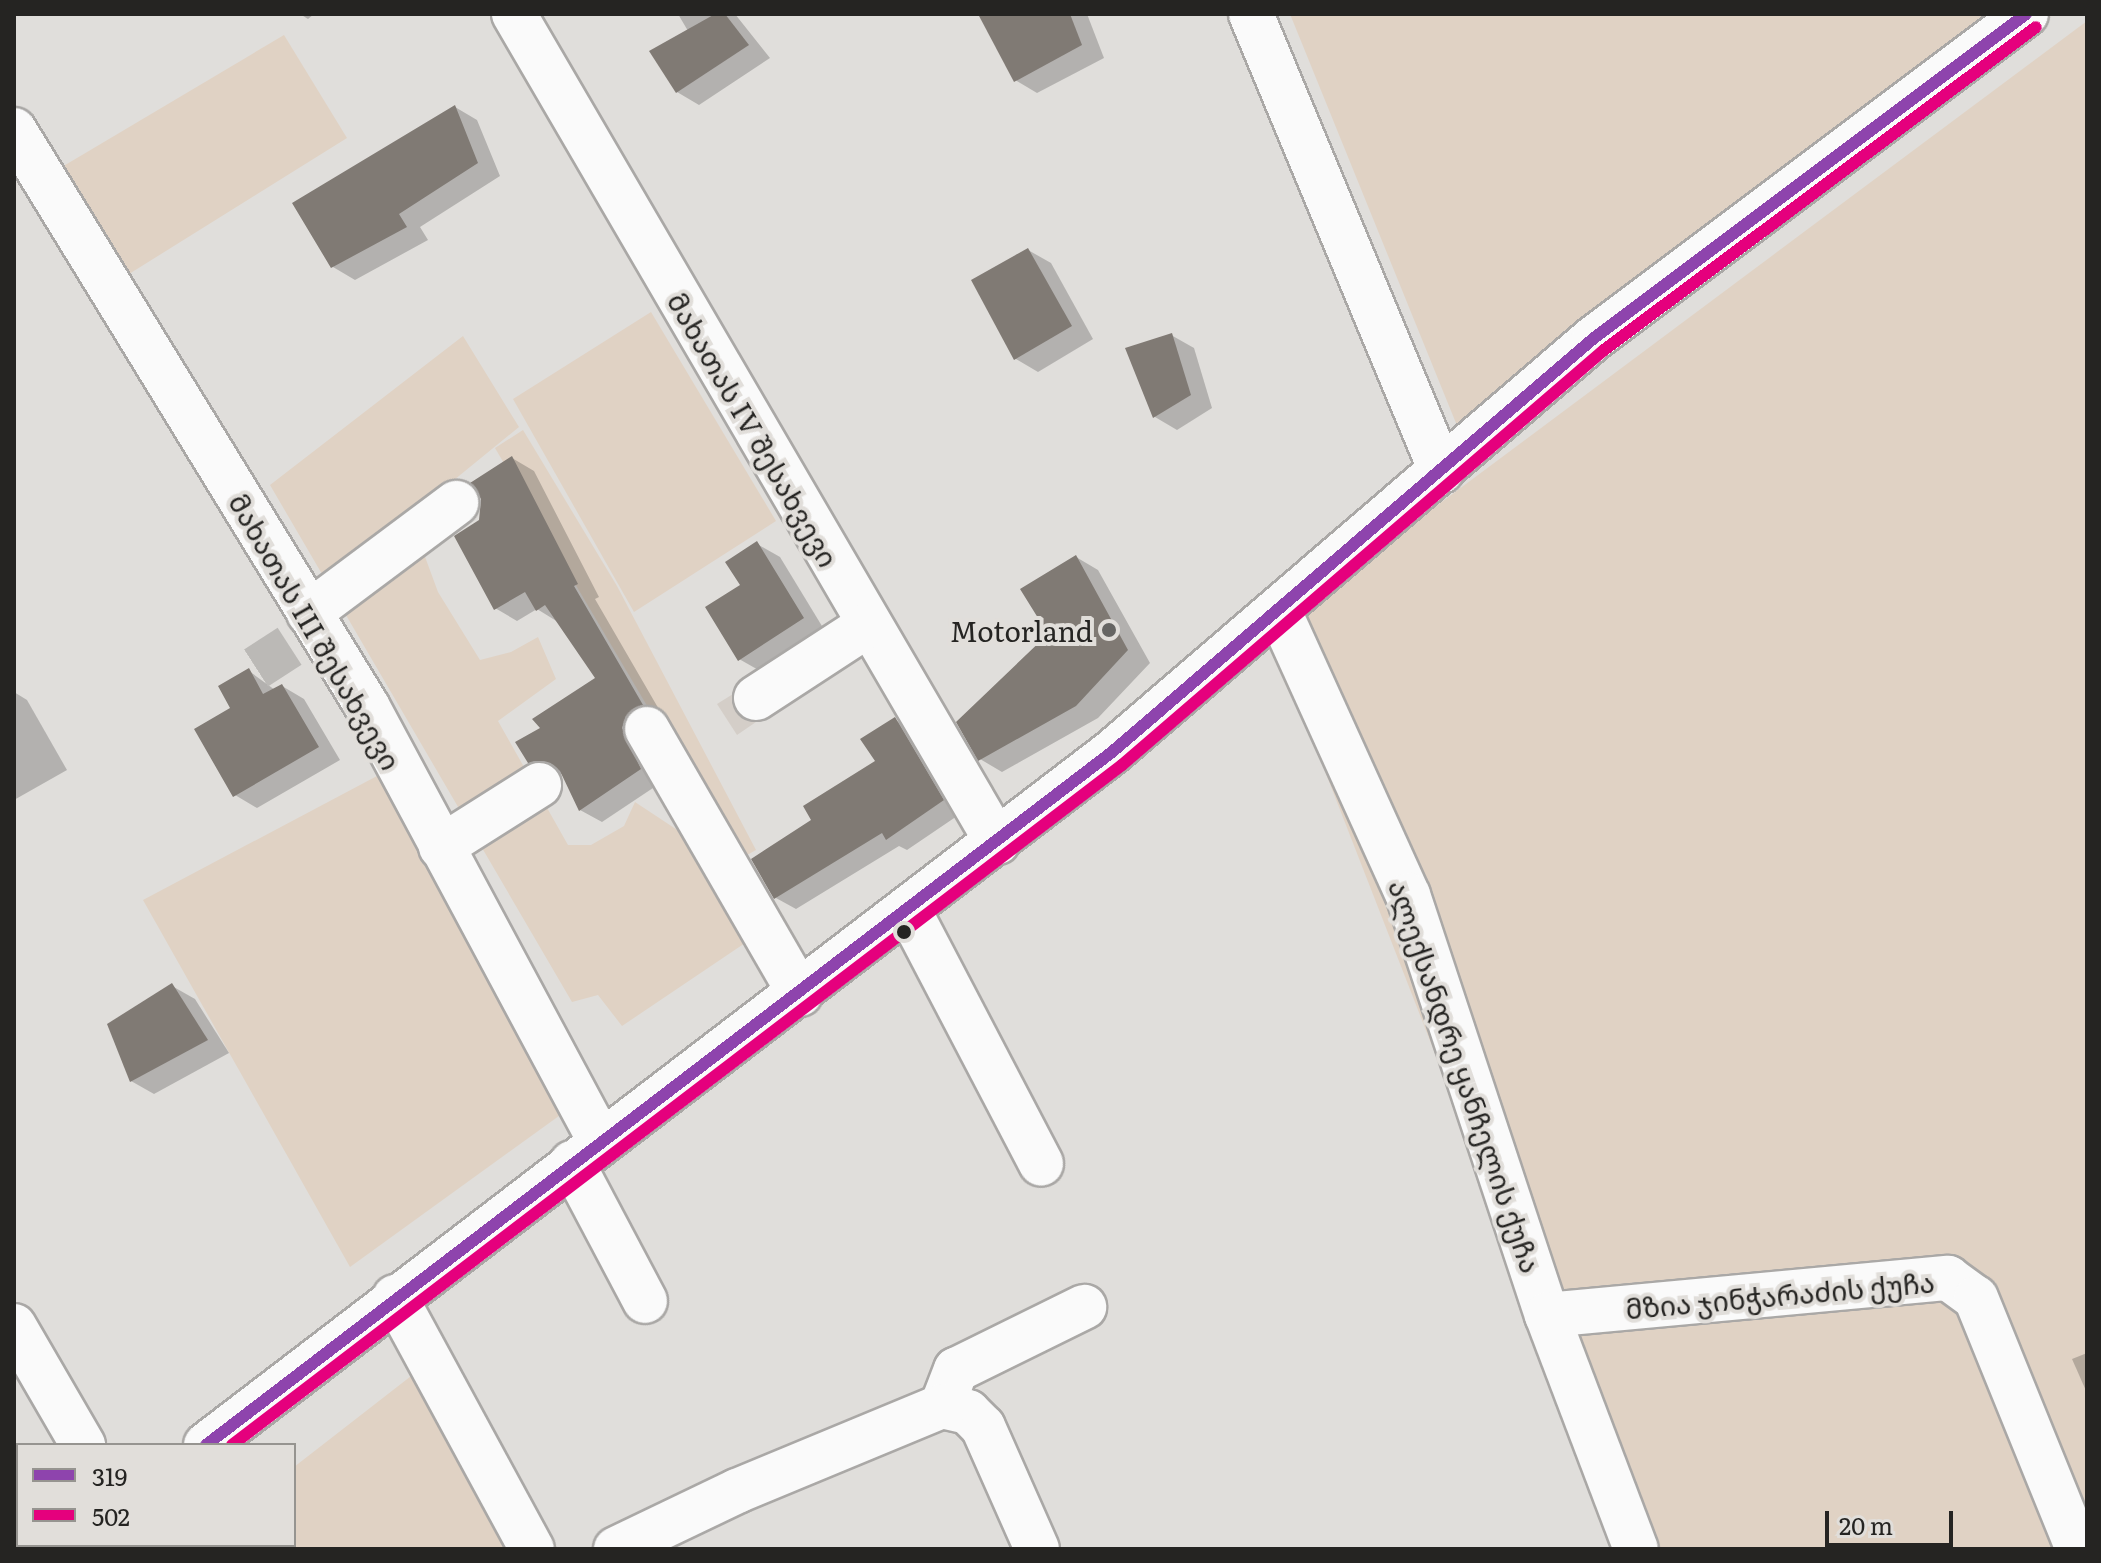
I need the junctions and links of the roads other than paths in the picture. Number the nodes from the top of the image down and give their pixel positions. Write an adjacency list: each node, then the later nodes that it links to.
1 (514, 14): 8 (street, მახათას IV შესახვევი)
2 (1251, 14): 5 (street)
3 (2026, 14): 5 (street)
4 (14, 130): 9 (street, მახათას III შესახვევი)
5 (1441, 471): 7 (street)
6 (456, 503): 9 (street)
7 (1279, 611): 13 (street); 22 (street, ალექსანდრე ყანჩელის ქუჩა)
8 (868, 625): 10 (street); 13 (street, მახათას IV შესახვევი)
9 (306, 629): 14 (street, მახათას III შესახვევი)
10 (756, 698)
11 (647, 729): 16 (street)
12 (539, 785): 14 (street)
13 (997, 842): 15 (street)
14 (441, 847): 17 (street, მახათას III შესახვევი)
15 (909, 911): 16 (street); 18 (street)
16 (800, 994): 17 (street)
17 (586, 1152): 19 (street); 20 (street, მახათას III შესახვევი)
18 (1041, 1164)
19 (395, 1297): 26 (street); 27 (street)
20 (645, 1301)
21 (1084, 1307): 24 (street)
22 (1547, 1315): 30 (street, ალექსანდრე ყანჩელის ქუჩა); 31 (street, მზია ჯინჭარაძის ქუჩა)
23 (14, 1326): 25 (street)
24 (942, 1406): 28 (street); 29 (street)
25 (82, 1443)
26 (209, 1443)
27 (532, 1549)
28 (616, 1549)
29 (1037, 1549)
30 (1636, 1549)
31 (2078, 1549)

